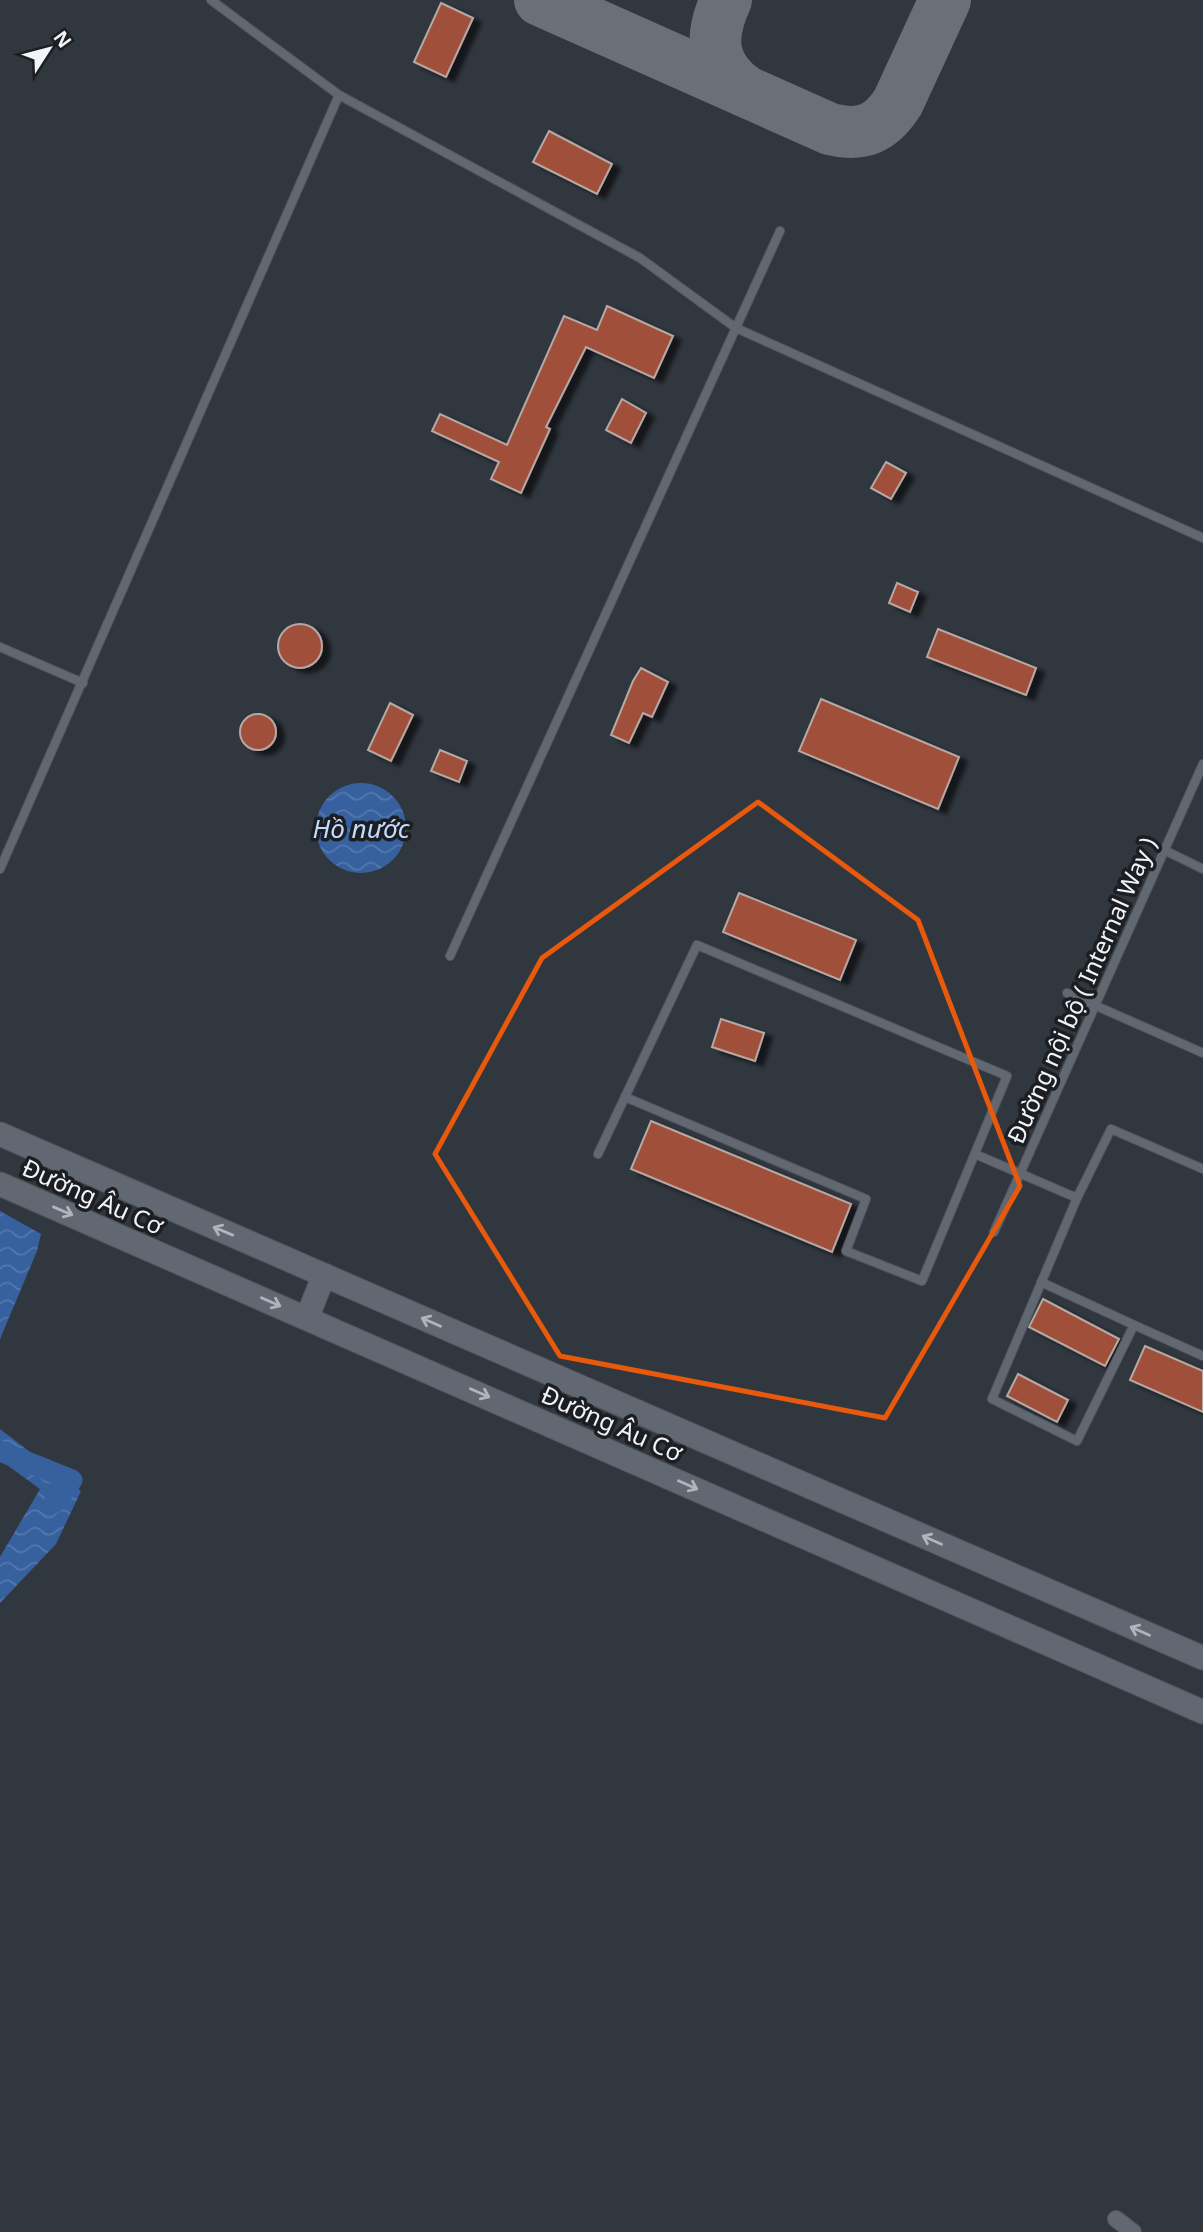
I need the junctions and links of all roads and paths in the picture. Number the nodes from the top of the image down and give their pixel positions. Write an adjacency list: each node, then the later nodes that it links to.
1 (211, 0): 2 (lane)
2 (339, 96): 4 (lane); 7 (lane)
3 (780, 231): 4 (lane)
4 (736, 328): 5 (lane); 12 (lane)
5 (1203, 538)
6 (0, 648): 7 (lane)
7 (83, 683): 10 (lane)
8 (1202, 766): 9 (lane, Đường nội bộ ( Internal Way ))
9 (1164, 850): 11 (lane); 14 (lane, Đường nội bộ ( Internal Way ))
10 (0, 869)
11 (1203, 869)
12 (450, 956)
13 (1067, 993): 14 (lane)
14 (1095, 1006): 15 (lane); 21 (lane, Đường nội bộ ( Internal Way ))
15 (1203, 1054)
16 (625, 1097): 18 (lane); 19 (lane); 19 (lane)
17 (0, 1135): 25 (street, Đường Âu Cơ, one-way to 17)
18 (598, 1154)
19 (975, 1154): 21 (lane)
20 (1203, 1169): 23 (lane)
21 (1021, 1174): 23 (lane); 24 (lane, Đường nội bộ ( Internal Way ))
22 (0, 1184): 27 (street, Đường Âu Cơ, one-way to 27)
23 (1077, 1198): 26 (lane)
24 (995, 1233)
25 (324, 1275): 27 (street); 30 (street, Đường Âu Cơ, one-way to 25)
26 (1041, 1282): 28 (lane); 28 (lane)
27 (307, 1318): 31 (street, Đường Âu Cơ, one-way to 31)
28 (1133, 1325): 29 (lane)
29 (1203, 1356)
30 (1203, 1658)
31 (1203, 1712)
32 (1116, 2219): 33 (street)
33 (1133, 2232)

